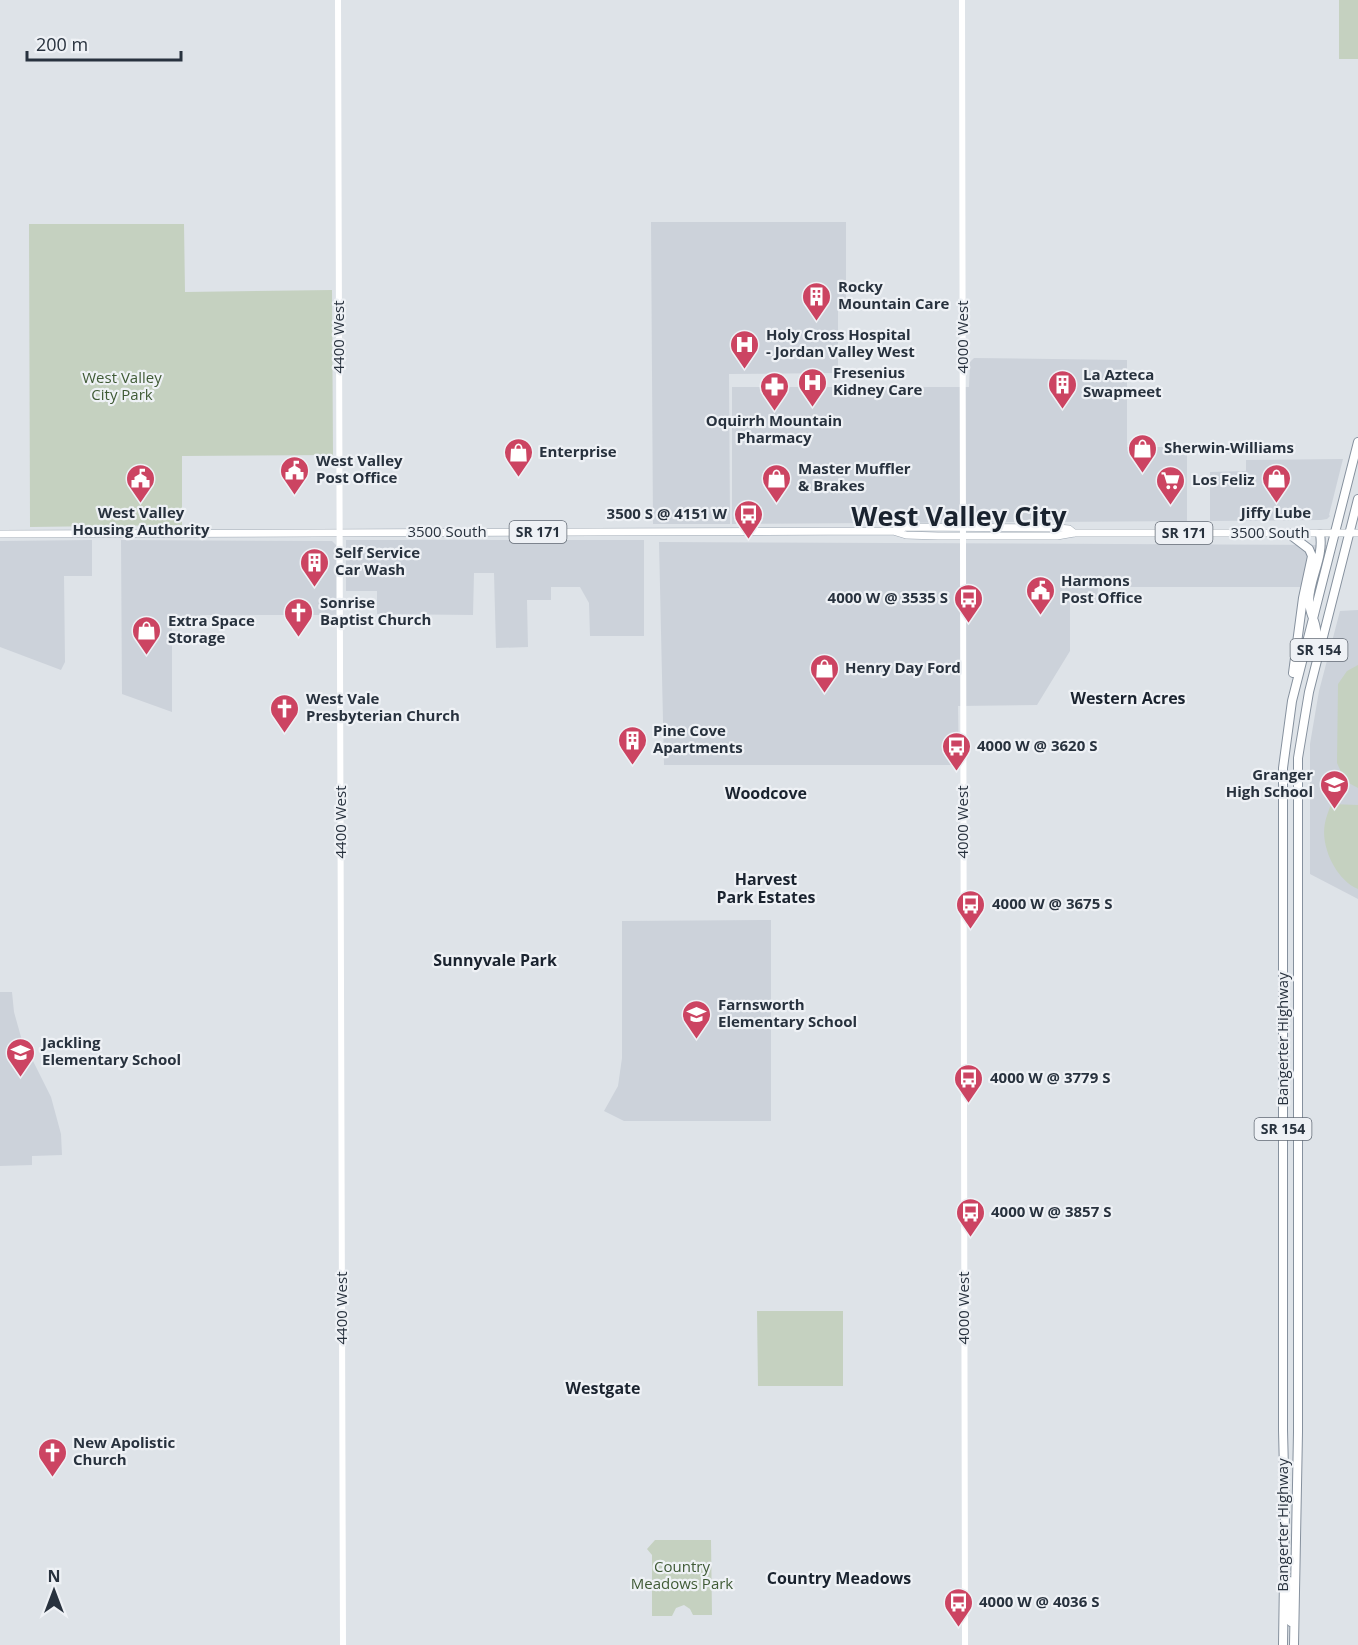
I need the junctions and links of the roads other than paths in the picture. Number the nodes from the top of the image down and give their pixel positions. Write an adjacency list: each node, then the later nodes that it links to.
1 (338, 0): 7 (street, 4400 West)
2 (962, 0): 5 (street, 4000 West)
3 (1358, 442): 13 (highway, Bangerter Highway / SR 154)
4 (1358, 499): 10 (highway, Bangerter Highway / SR 154)
5 (963, 528): 6 (main road, 3500 South / SR 171); 8 (main road, 3500 South / SR 171); 14 (street, 4000 West)
6 (893, 531): 7 (main road, 3500 South / SR 171); 14 (main road, 3500 South / SR 171)
7 (341, 532): 11 (main road, 3500 South / SR 171); 20 (street, 4400 West)
8 (1074, 533): 9 (main road, 3500 South / SR 171); 14 (main road, 3500 South / SR 171)
9 (1288, 533): 12 (main road, 3500 South / SR 171); 17 (highway)
10 (1354, 533): 13 (main road, 3500 South / SR 171); 16 (highway, Bangerter Highway / SR 154)
11 (0, 534)
12 (1320, 534): 13 (main road, 3500 South / SR 171); 15 (highway)
13 (1335, 534): 15 (highway, Bangerter Highway / SR 154)
14 (962, 536): 21 (street, 4000 West)
15 (1313, 616): 16 (highway); 17 (highway, Bangerter Highway / SR 154)
16 (1304, 712): 19 (highway, Bangerter Highway / SR 154)
17 (1283, 768): 18 (highway, Bangerter Highway / SR 154)
18 (1285, 1510): 19 (highway); 22 (highway, Bangerter Highway / SR 154)
19 (1294, 1629): 23 (highway, Bangerter Highway / SR 154); 24 (highway)
20 (343, 1645)
21 (965, 1645)
22 (1283, 1645)
23 (1294, 1645)
24 (1299, 1645)

